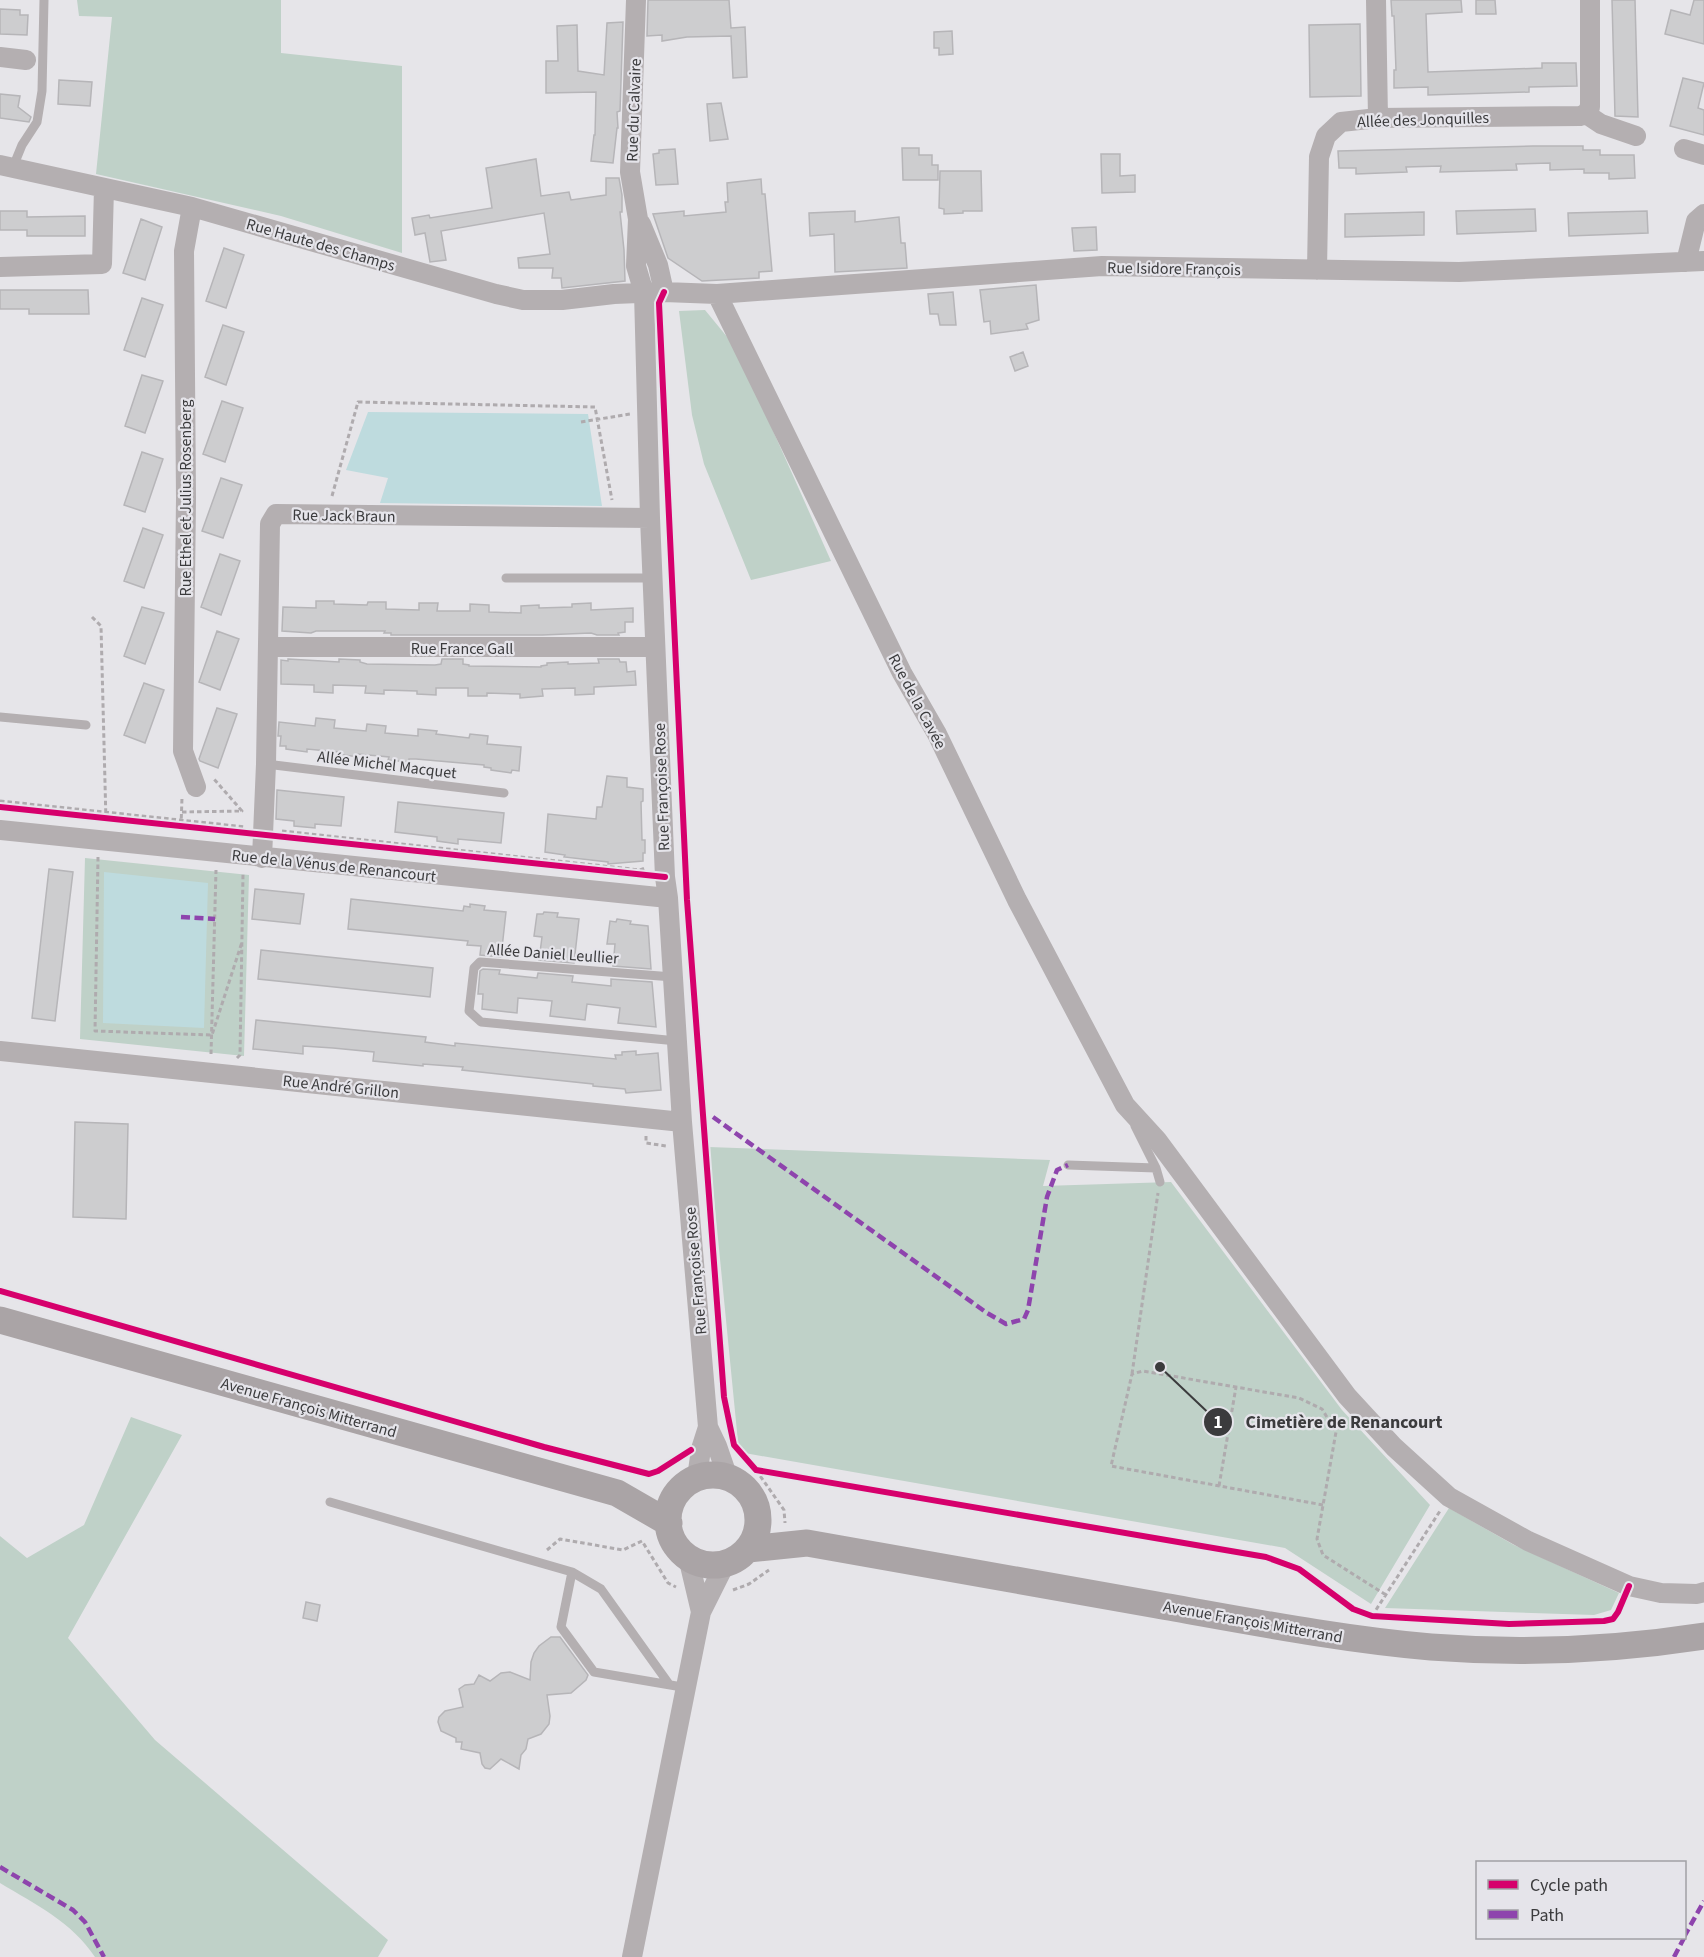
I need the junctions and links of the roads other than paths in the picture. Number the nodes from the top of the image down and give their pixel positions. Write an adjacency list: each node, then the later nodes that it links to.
1 (44, 0): 12 (lane)
2 (636, 0): 16 (street, Rue du Calvaire)
3 (1376, 0): 8 (street)
4 (1590, 0): 7 (street)
5 (0, 57): 6 (street)
6 (26, 60)
7 (1586, 114): 8 (street, Allée des Jonquilles); 9 (street)
8 (1378, 118): 19 (street, Allée des Jonquilles)
9 (1636, 136)
10 (1684, 149): 11 (street)
11 (1704, 155)
12 (6, 166): 13 (street, Rue Haute des Champs)
13 (104, 188): 14 (street, Rue Haute des Champs); 18 (street)
14 (192, 207): 21 (street, Rue Haute des Champs); 31 (street, Rue Ethel et Julius Rosenberg)
15 (1704, 214): 17 (street)
16 (638, 219): 20 (street, Rue du Calvaire); 21 (street, Rue du Calvaire)
17 (1695, 261): 19 (street, Rue Isidore François)
18 (0, 267)
19 (1317, 270): 22 (street, Rue Isidore François)
20 (664, 292): 21 (street, Rue Isidore François); 22 (street, Rue Isidore François)
21 (644, 293): 23 (street, Rue Françoise Rose)
22 (717, 294): 39 (street, Rue de la Cavée)
23 (650, 518): 25 (street, Rue Françoise Rose); 26 (street, Rue Jack Braun)
24 (506, 578): 25 (lane)
25 (652, 578): 27 (street, Rue Françoise Rose)
26 (269, 647): 27 (street, Rue France Gall); 30 (street, Rue Jack Braun)
27 (655, 647): 35 (street, Rue Françoise Rose)
28 (0, 717): 29 (lane)
29 (86, 725)
30 (266, 764): 32 (lane, Allée Michel Macquet); 34 (street, Rue Jack Braun)
31 (193, 779)
32 (504, 793)
33 (0, 830): 34 (street, Rue de la Vénus de Renancourt)
34 (262, 858): 35 (street, Rue de la Vénus de Renancourt)
35 (668, 898): 36 (street, Rue Françoise Rose)
36 (674, 977): 37 (street, Rue Françoise Rose); 37 (lane, Allée Daniel Leullier)
37 (677, 1041): 40 (street, Rue Françoise Rose)
38 (0, 1051): 40 (street, Rue André Grillon)
39 (1125, 1105): 42 (lane); 57 (street, Rue de la Cavée)
40 (682, 1122): 45 (street, Rue Françoise Rose)
41 (1068, 1165): 42 (lane)
42 (1156, 1168): 43 (lane)
43 (1160, 1182)
44 (0, 1320): 48 (main road, Avenue François Mitterrand)
45 (708, 1426): 46 (street); 47 (street)
46 (728, 1478): 47 (main road); 50 (main road)
47 (688, 1484): 48 (main road, Avenue François Mitterrand); 51 (main road)
48 (617, 1493): 51 (main road, Avenue François Mitterrand)
49 (330, 1502): 56 (lane)
50 (759, 1516): 52 (main road, Avenue François Mitterrand); 53 (main road)
51 (669, 1523): 54 (main road)
52 (807, 1543): 53 (main road, Avenue François Mitterrand); 59 (main road, Avenue François Mitterrand)
53 (748, 1549): 55 (main road)
54 (688, 1557): 55 (main road); 58 (street)
55 (724, 1564): 58 (street)
56 (572, 1572): 60 (lane); 60 (lane)
57 (1704, 1592)
58 (701, 1612): 60 (street)
59 (1704, 1636)
60 (678, 1686): 61 (street)
61 (632, 1957)

